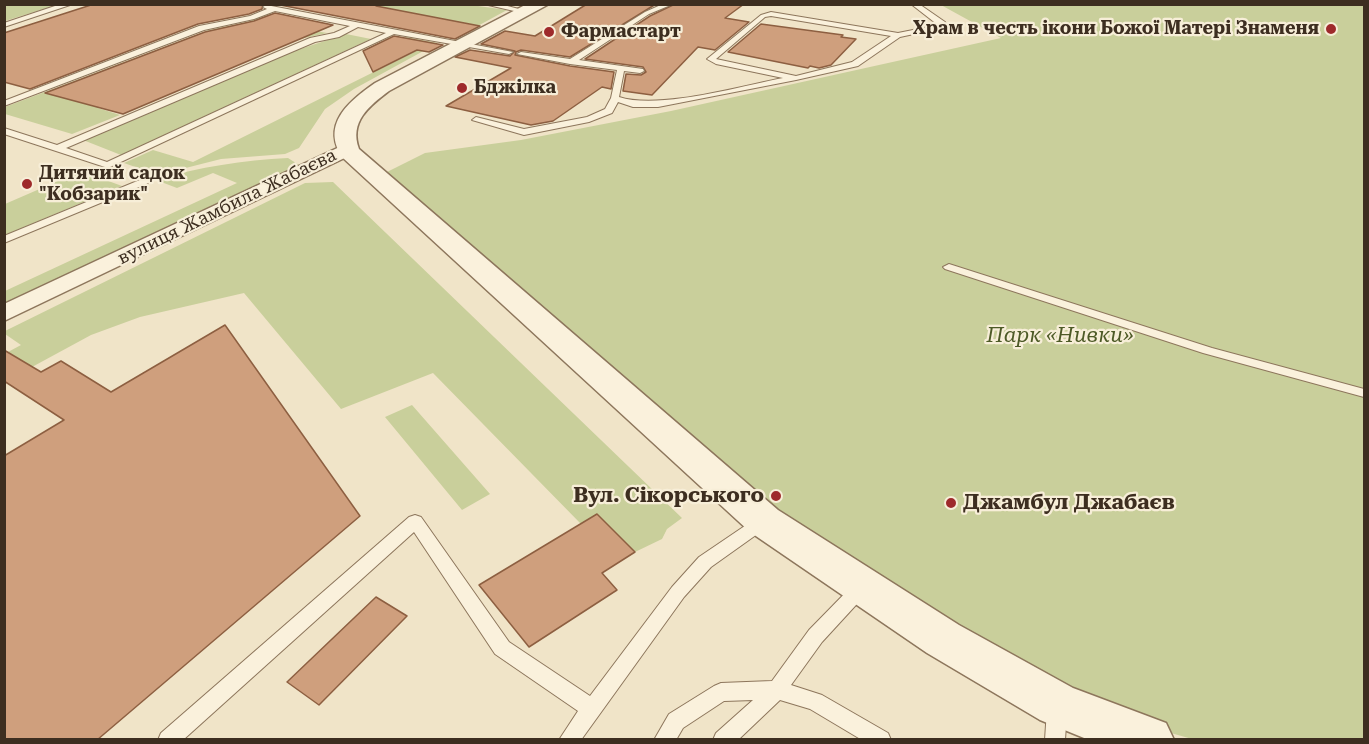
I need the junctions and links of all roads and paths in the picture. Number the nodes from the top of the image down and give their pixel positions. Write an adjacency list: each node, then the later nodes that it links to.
1 (70, 4): 8 (lane)
2 (260, 4): 7 (lane)
3 (487, 4): 6 (lane)
4 (670, 4): 15 (lane)
5 (914, 4): 11 (lane)
6 (534, 8): 12 (street, вулиця Жамбила Жабаєва)
7 (274, 9): 9 (lane); 20 (lane)
8 (4, 25)
9 (357, 25): 10 (lane); 23 (lane)
10 (393, 32): 12 (lane); 23 (lane)
11 (898, 35): 18 (lane); 18 (lane)
12 (466, 44): 13 (lane); 24 (street, вулиця Жамбила Жабаєва)
13 (509, 52)
14 (521, 54): 15 (lane)
15 (570, 62): 16 (lane)
16 (621, 68): 17 (lane); 19 (lane)
17 (640, 70)
18 (796, 78): 19 (lane)
19 (615, 98): 21 (lane)
20 (4, 104)
21 (476, 120)
22 (4, 131): 23 (lane)
23 (58, 148)
24 (348, 149): 28 (street, вулиця Жамбила Жабаєва); 30 (street)
25 (147, 180): 26 (lane)
26 (4, 240)
27 (949, 267): 29 (lane)
28 (4, 314)
29 (1365, 393)
30 (764, 521): 31 (street); 33 (lane)
31 (862, 587): 32 (lane); 34 (street)
32 (777, 690): 37 (lane); 38 (lane); 39 (lane)
33 (592, 709): 35 (lane); 36 (lane)
34 (1056, 722): 40 (street)
35 (168, 740)
36 (569, 740)
37 (664, 740)
38 (723, 740)
39 (881, 740)
40 (1149, 740)

